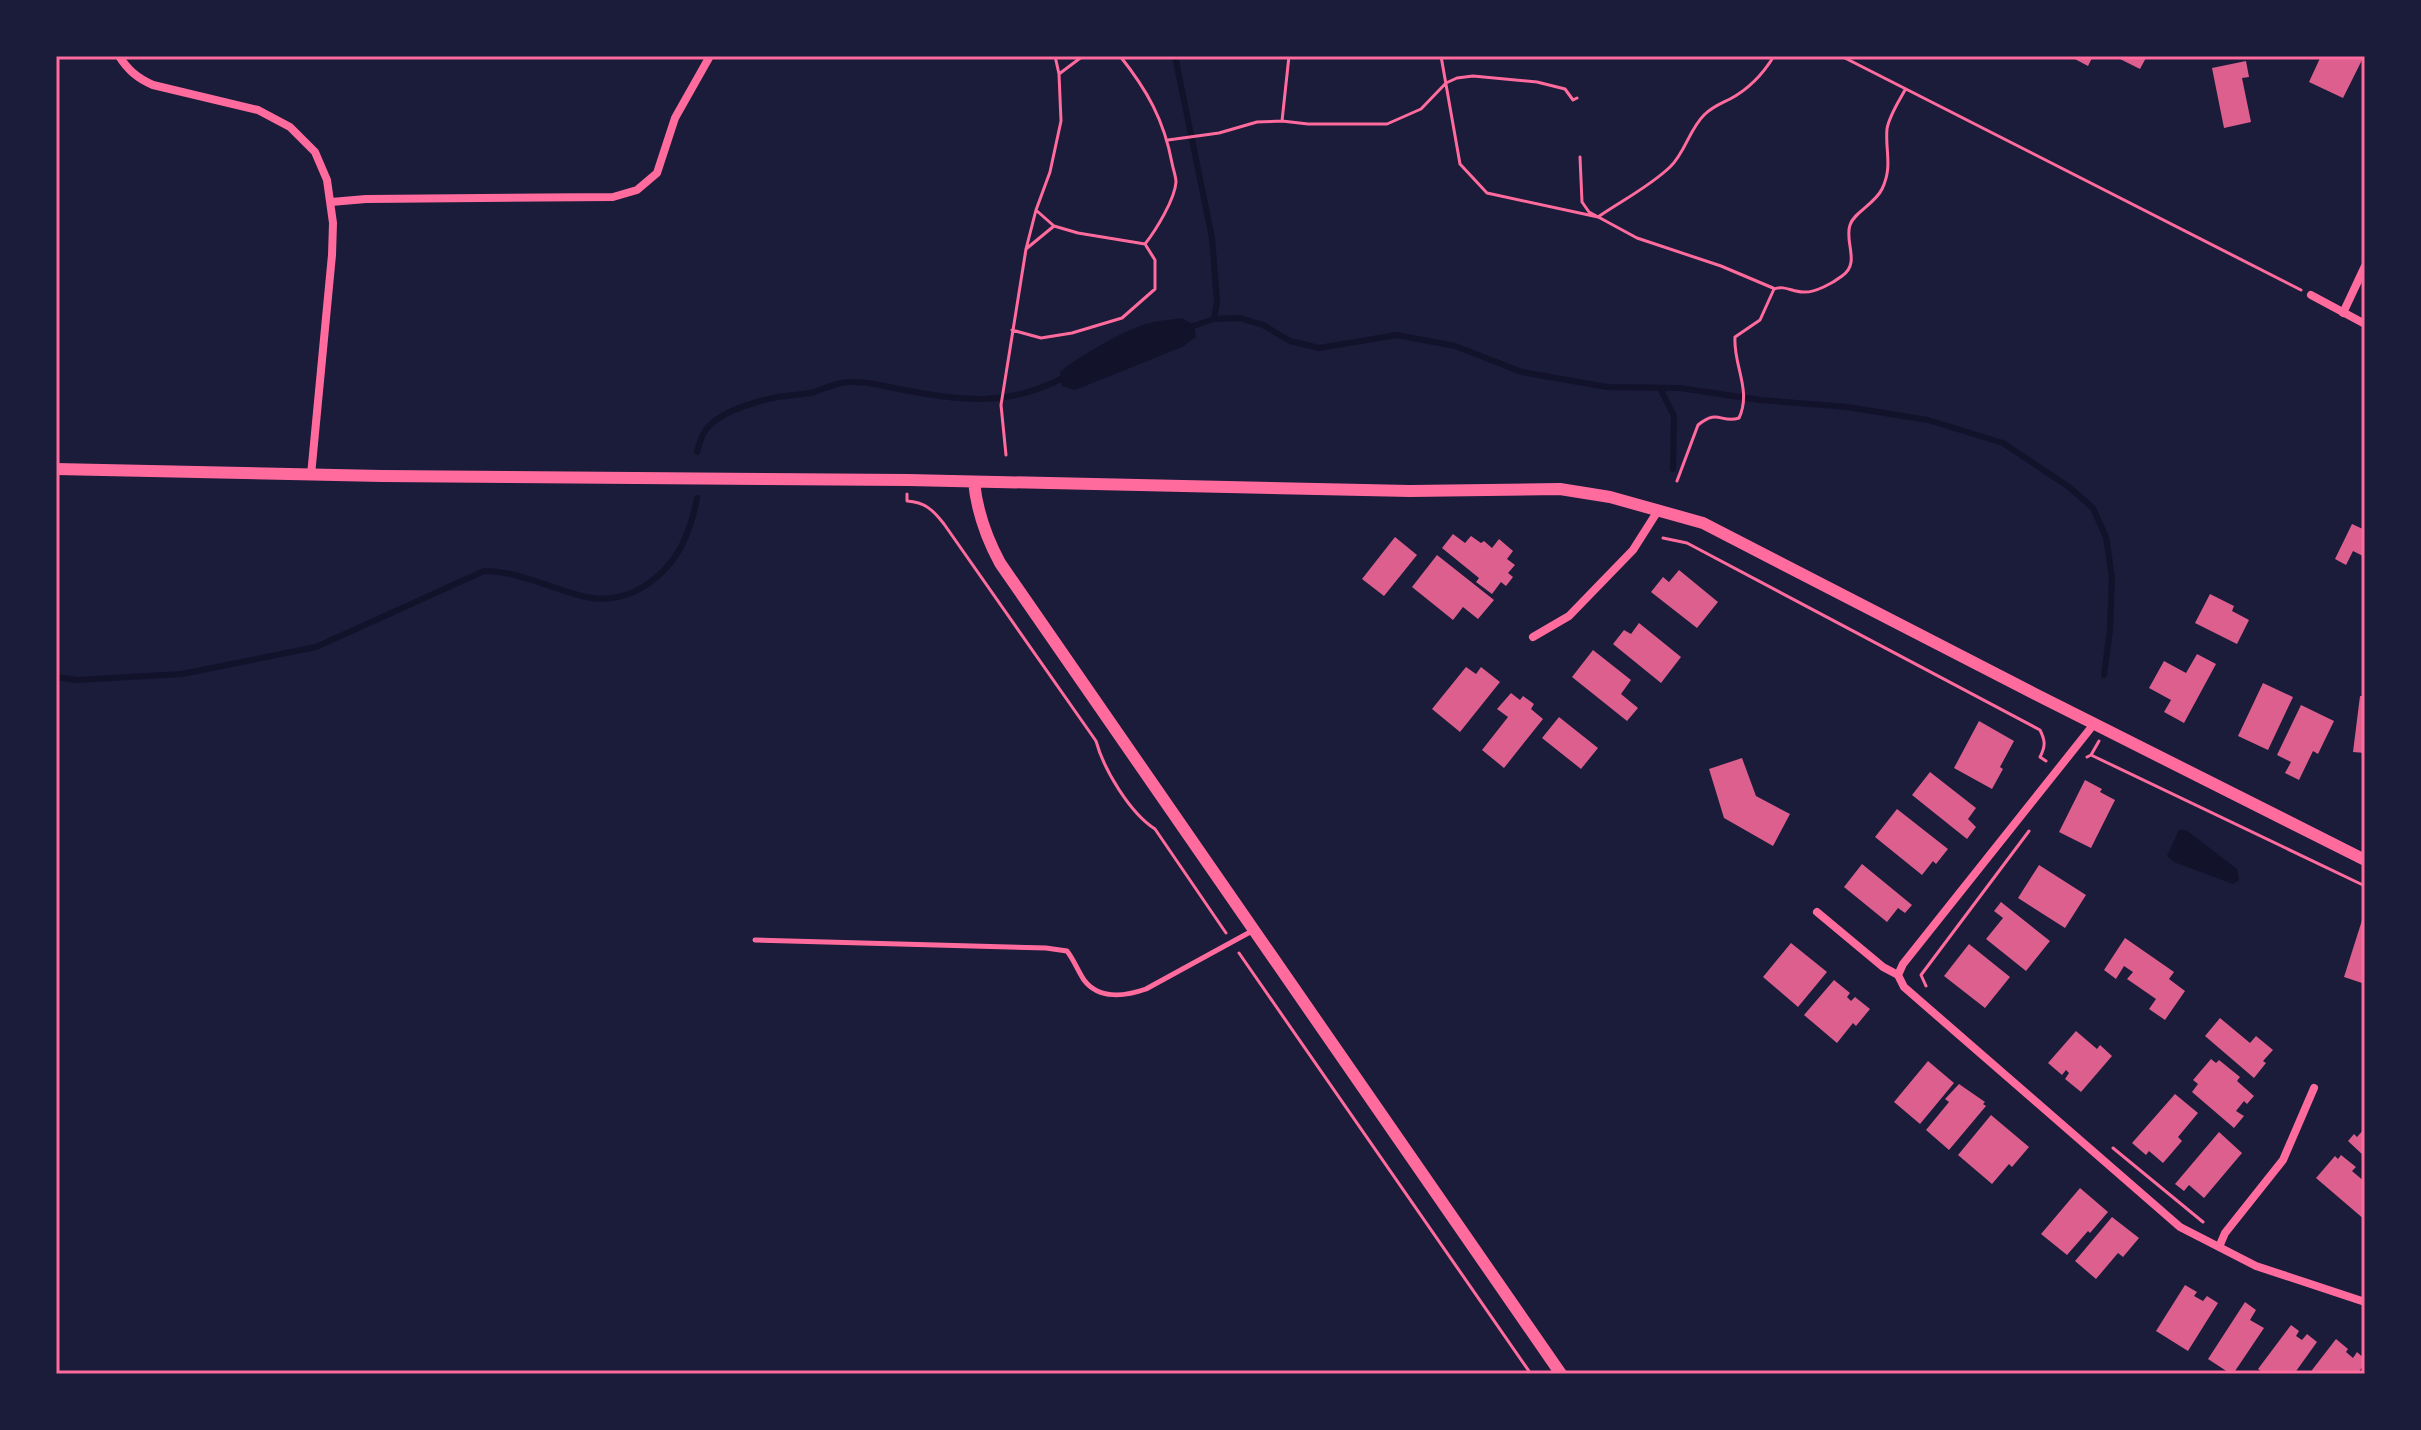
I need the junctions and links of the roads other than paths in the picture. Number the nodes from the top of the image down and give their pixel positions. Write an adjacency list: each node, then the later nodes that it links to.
1 (119, 56): 3 (street)
2 (710, 56): 3 (street)
3 (331, 202): 9 (street)
4 (2365, 266): 6 (street)
5 (2311, 295): 6 (street)
6 (2343, 313): 7 (street)
7 (2365, 324)
8 (56, 469): 9 (street)
9 (311, 475): 10 (street)
10 (974, 482): 11 (street); 16 (street)
11 (1659, 509): 12 (street); 13 (street)
12 (1533, 637)
13 (2100, 727): 14 (street); 18 (street)
14 (2365, 860)
15 (1817, 912): 18 (street)
16 (1253, 931): 17 (lane); 22 (street)
17 (755, 940)
18 (1898, 975): 20 (street)
19 (2314, 1088): 20 (street)
20 (2219, 1247): 21 (street)
21 (2365, 1302)
22 (1561, 1374)

